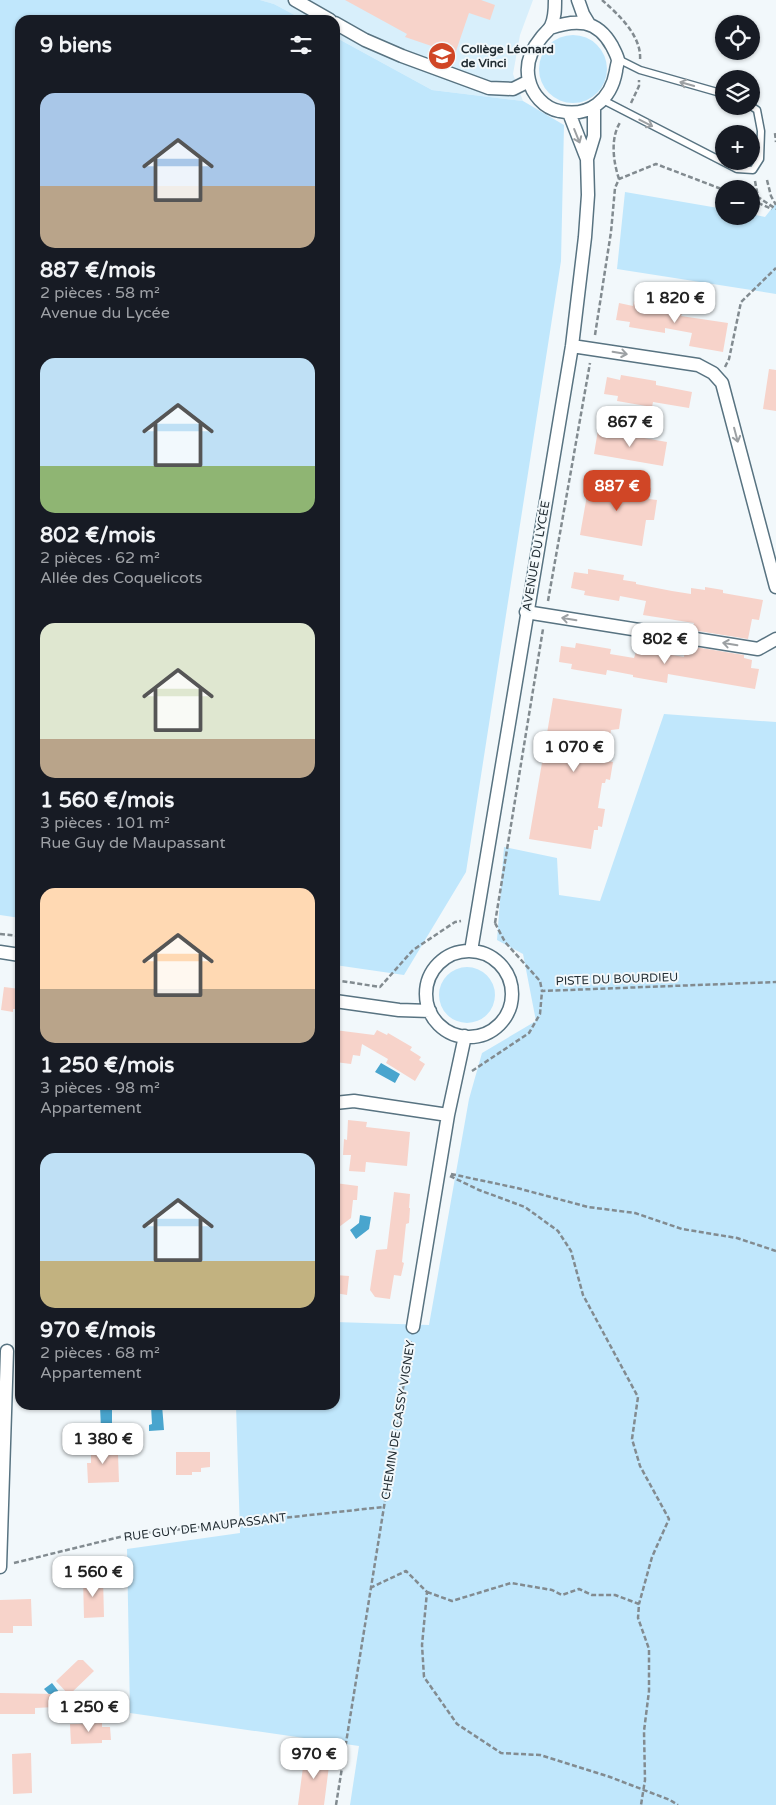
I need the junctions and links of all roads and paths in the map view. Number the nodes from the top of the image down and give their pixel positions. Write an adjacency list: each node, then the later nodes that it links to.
1 (295, 0): 4 (street)
2 (555, 0): 7 (street)
3 (578, 0): 5 (street)
4 (321, 15)
5 (589, 24): 7 (street); 8 (street)
6 (340, 26): 9 (street)
7 (550, 28): 9 (street)
8 (618, 59): 10 (lane, one-way to 8); 11 (street)
9 (529, 80): 12 (street)
10 (715, 91)
11 (598, 104): 12 (street); 16 (street, AVENUE DU LYCÉE); 17 (lane, one-way to 17)
12 (569, 113): 16 (street, AVENUE DU LYCÉE, one-way to 16)
13 (760, 126): 18 (lane)
14 (775, 133): 15 (path)
15 (776, 142)
16 (587, 159): 26 (street, AVENUE DU LYCÉE)
17 (715, 159)
18 (760, 159)
19 (753, 170): 24 (path)
20 (767, 180): 23 (path)
21 (715, 187): 27 (path)
22 (760, 204): 24 (path)
23 (776, 205)
24 (776, 210)
25 (776, 268): 28 (path)
26 (572, 346): 27 (street); 30 (street, AVENUE DU LYCÉE)
27 (593, 348): 28 (street, one-way to 28); 31 (path)
28 (718, 379): 29 (street, one-way to 29)
29 (776, 587)
30 (526, 612): 31 (street); 33 (street, AVENUE DU LYCÉE)
31 (545, 616): 32 (street, one-way to 31); 34 (path)
32 (776, 639)
33 (476, 920): 34 (path); 37 (street, AVENUE DU LYCÉE); 40 (path)
34 (495, 923): 42 (path, PISTE DU BOURDIEU)
35 (0, 934): 36 (path)
36 (15, 936)
37 (471, 951): 44 (street); 45 (street)
38 (0, 952): 39 (street)
39 (15, 954)
40 (340, 981)
41 (776, 982): 42 (path, PISTE DU BOURDIEU)
42 (542, 991): 46 (path)
43 (340, 1002): 44 (street)
44 (430, 1011): 45 (street)
45 (465, 1036): 46 (street, CHEMIN DE CASSY VIGNEY)
46 (458, 1073): 48 (street, CHEMIN DE CASSY VIGNEY)
47 (340, 1102): 48 (street)
48 (448, 1115): 49 (street, CHEMIN DE CASSY VIGNEY)
49 (440, 1171): 50 (path); 51 (street, CHEMIN DE CASSY VIGNEY); 57 (path)
50 (776, 1251)
51 (413, 1327): 53 (path, CHEMIN DE CASSY VIGNEY)
52 (8, 1351): 54 (street)
53 (384, 1507): 54 (path, RUE GUY DE MAUPASSANT); 55 (path, CHEMIN DE CASSY VIGNEY)
54 (0, 1567)
55 (370, 1588): 56 (path); 59 (path, CHEMIN DE CASSY VIGNEY)
56 (427, 1592): 57 (path); 58 (path)
57 (639, 1604): 58 (path)
58 (644, 1791): 60 (path); 61 (path)
59 (336, 1805)
60 (641, 1805)
61 (678, 1805)

